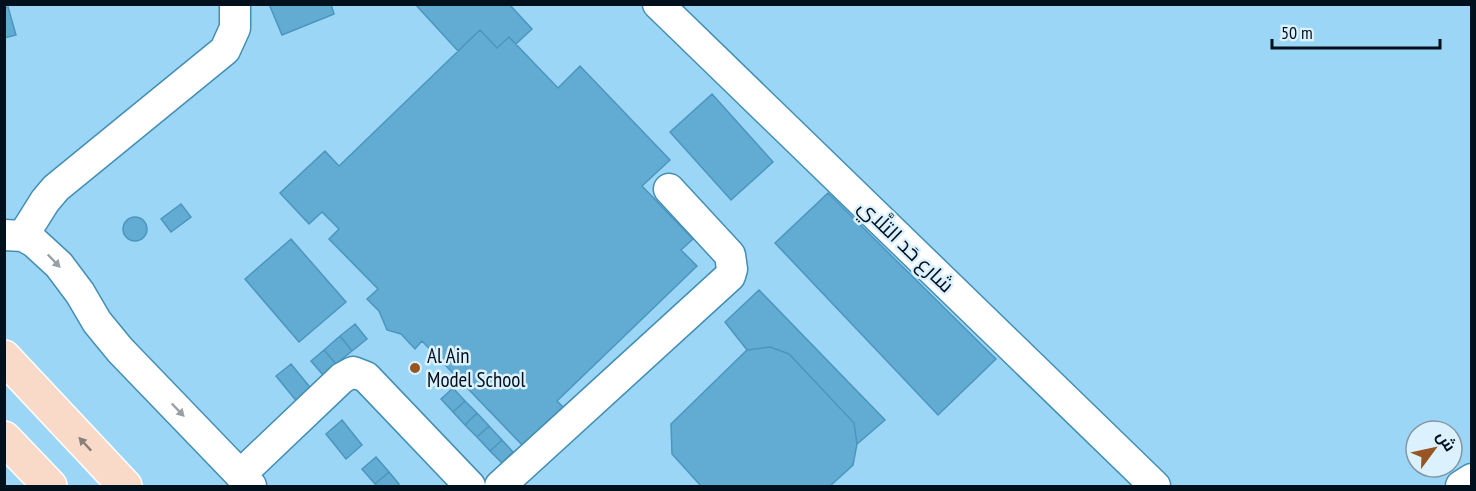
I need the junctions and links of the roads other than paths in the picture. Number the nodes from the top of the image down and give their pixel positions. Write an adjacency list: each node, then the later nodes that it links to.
1 (236, 4): 4 (street)
2 (658, 4): 13 (street, شارع حَد التلَّاي)
3 (669, 189): 12 (street)
4 (14, 235): 8 (street, one-way to 8)
5 (4, 357): 10 (main road, one-way to 5)
6 (4, 438): 9 (main road)
7 (1472, 478): 14 (street)
8 (245, 481): 11 (street)
9 (50, 486)
10 (125, 486)
11 (470, 486)
12 (500, 486)
13 (1155, 486)
14 (1461, 486)

